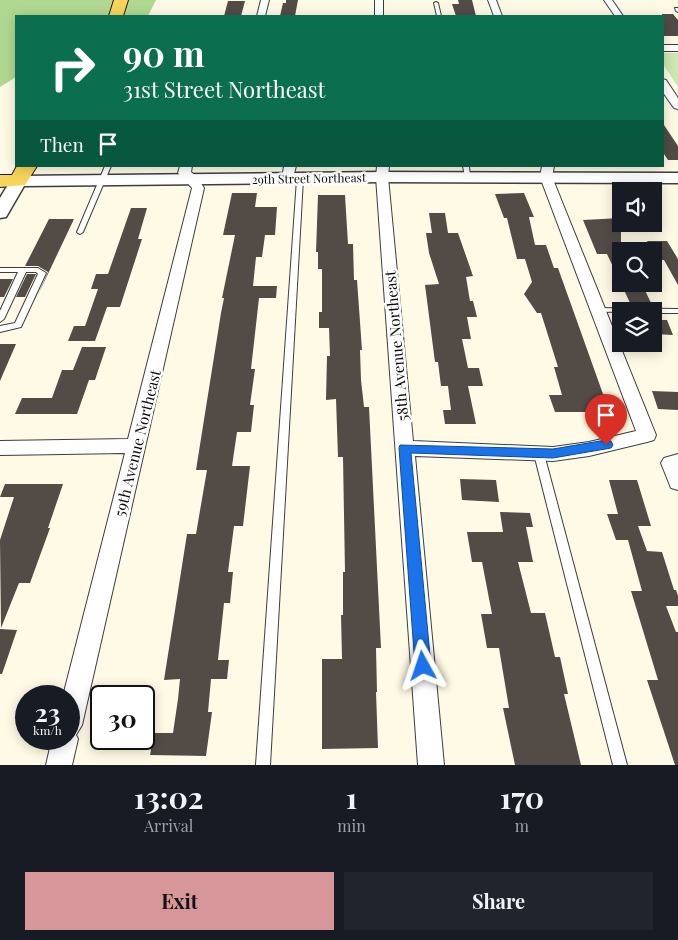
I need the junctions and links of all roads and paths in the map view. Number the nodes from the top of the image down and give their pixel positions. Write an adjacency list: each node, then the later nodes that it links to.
1 (121, 0): 7 (main road)
2 (265, 0): 8 (street)
3 (379, 0): 9 (street)
4 (492, 0): 11 (street)
5 (608, 0): 12 (street)
6 (436, 3): 10 (lane)
7 (116, 15)
8 (261, 15)
9 (379, 15)
10 (439, 15)
11 (498, 15)
12 (618, 15)
13 (664, 48): 14 (street)
14 (678, 48)
15 (664, 85): 16 (street)
16 (678, 106)
17 (383, 172): 18 (street, 29th Street Northeast); 22 (street, 29th Street Northeast); 37 (street, 58th Avenue Northeast)
18 (467, 172): 19 (street, 29th Street Northeast)
19 (547, 172): 25 (street, 29th Street Northeast); 31 (street)
20 (104, 173): 21 (street, 29th Street Northeast); 23 (street, 29th Street Northeast); 28 (lane)
21 (190, 173): 22 (street, 29th Street Northeast); 35 (street, 59th Avenue Northeast)
22 (292, 175): 44 (lane)
23 (15, 176): 27 (street)
24 (678, 178): 26 (street, 29th Street Northeast)
25 (616, 182)
26 (655, 182)
27 (0, 213)
28 (80, 232)
29 (23, 270): 30 (lane); 33 (lane); 34 (lane)
30 (1, 272)
31 (598, 310): 32 (lane); 38 (street)
32 (678, 311)
33 (0, 319)
34 (0, 329)
35 (137, 446): 36 (street); 41 (street, 59th Avenue Northeast)
36 (0, 448)
37 (405, 448): 38 (street); 45 (street, 58th Avenue Northeast)
38 (539, 454): 46 (lane)
39 (674, 462): 40 (street)
40 (678, 482)
41 (79, 685)
42 (63, 750): 43 (street)
43 (59, 765)
44 (264, 765)
45 (431, 765)
46 (620, 765)

